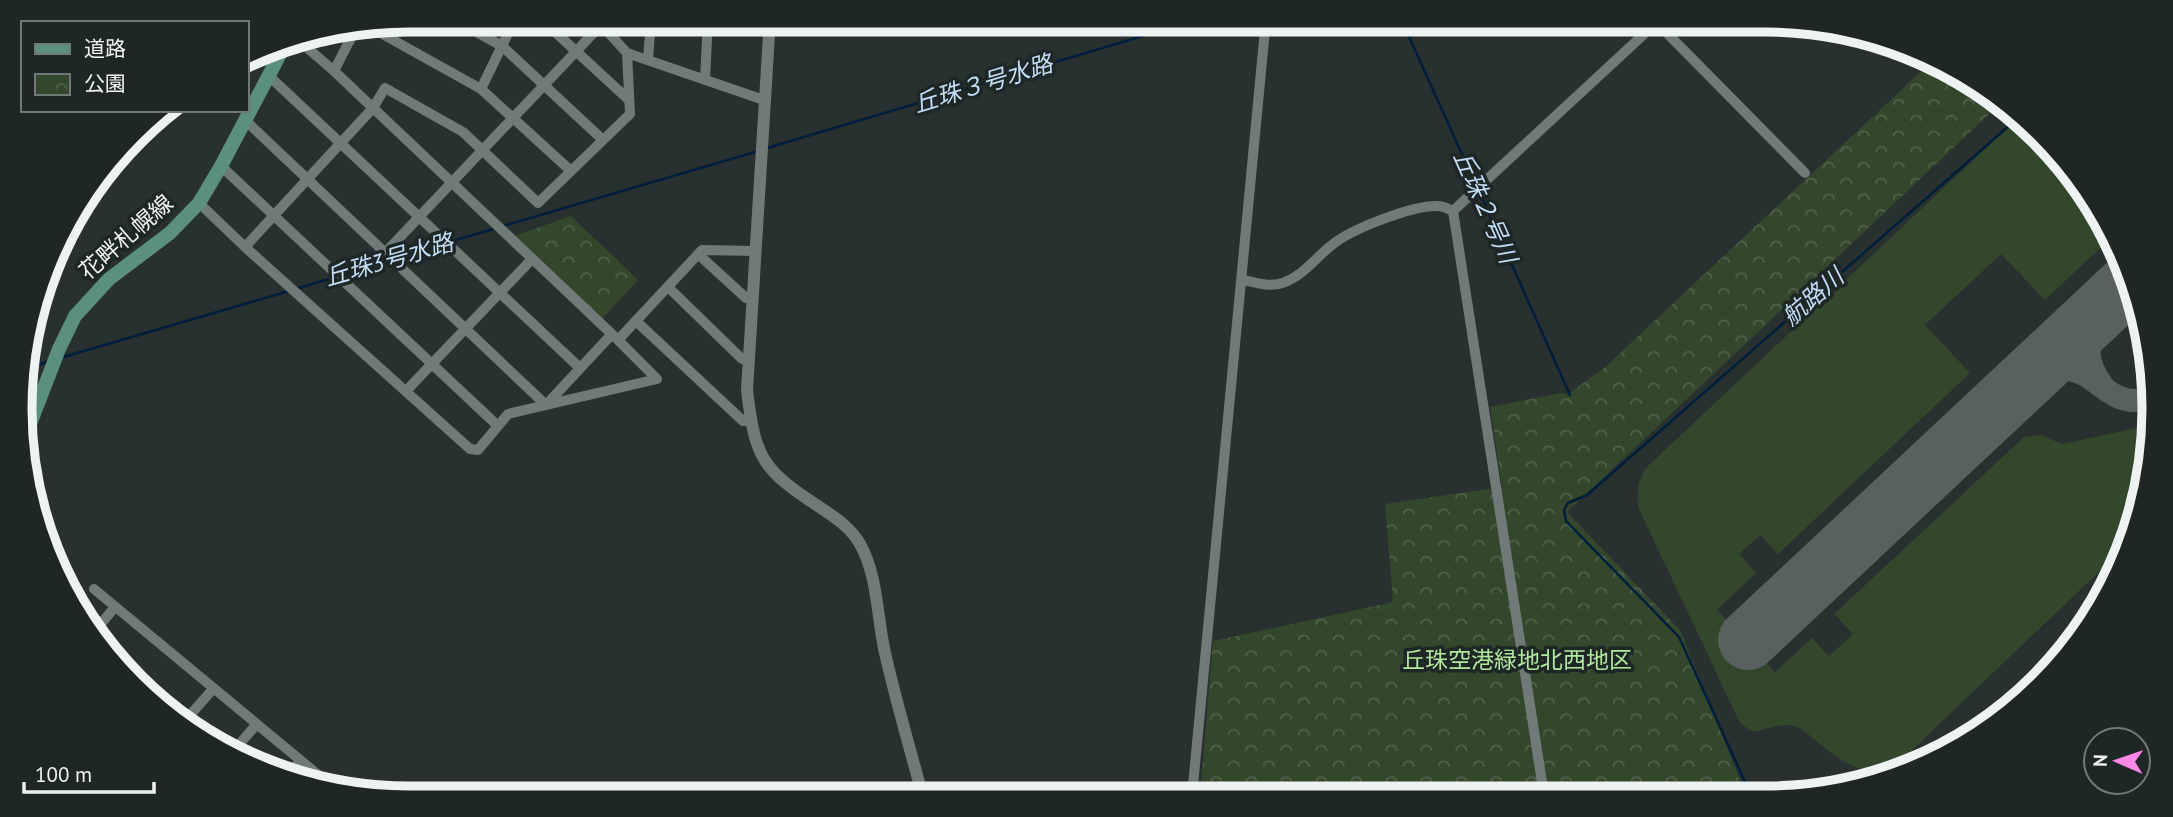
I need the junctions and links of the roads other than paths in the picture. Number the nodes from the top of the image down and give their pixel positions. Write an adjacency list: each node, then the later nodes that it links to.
1 (475, 31): 15 (street)
2 (509, 31): 15 (street)
3 (554, 31): 16 (street)
4 (592, 31): 16 (street)
5 (607, 31): 17 (street)
6 (650, 31): 19 (street)
7 (707, 31): 22 (street)
8 (769, 31): 26 (street)
9 (1265, 31): 47 (street)
10 (1645, 31): 39 (street)
11 (1665, 31): 35 (street)
12 (380, 33): 24 (street)
13 (352, 36): 20 (street)
14 (305, 46): 20 (street)
15 (502, 46): 23 (street); 24 (street)
16 (576, 51): 23 (street); 25 (street)
17 (627, 53): 19 (street); 25 (street)
18 (280, 54): 21 (main road, 花畔札幌線)
19 (648, 60): 22 (street)
20 (334, 71): 27 (street)
21 (269, 76): 29 (main road, 花畔札幌線); 31 (street)
22 (705, 80): 26 (street)
23 (545, 84): 28 (street); 30 (street)
24 (481, 89): 28 (street)
25 (629, 100): 30 (street)
26 (764, 100): 43 (street)
27 (373, 108): 31 (street); 32 (street); 37 (street)
28 (514, 117): 32 (street); 34 (street)
29 (245, 120): 33 (main road, 花畔札幌線); 36 (street)
30 (603, 140): 34 (street)
31 (341, 143): 36 (street); 41 (street)
32 (483, 151): 34 (street); 37 (street)
33 (221, 166): 38 (main road, 花畔札幌線); 40 (street)
34 (571, 171)
35 (1805, 173)
36 (307, 180): 40 (street); 45 (street)
37 (453, 183): 41 (street); 46 (street)
38 (199, 203): 42 (street); 60 (main road, 花畔札幌線)
39 (1453, 211): 47 (street); 74 (street)
40 (275, 215): 42 (street); 55 (street)
41 (420, 217): 45 (street); 49 (street)
42 (245, 247): 57 (street)
43 (755, 251): 44 (street); 50 (street)
44 (698, 254): 48 (street); 50 (street)
45 (390, 258): 52 (street)
46 (532, 258): 49 (street); 53 (street)
47 (1242, 280): 73 (street)
48 (667, 287): 51 (street); 54 (street)
49 (500, 293): 52 (street); 56 (street)
50 (752, 298): 54 (street)
51 (636, 321): 53 (street); 59 (street)
52 (466, 329): 55 (street); 58 (street)
53 (615, 337): 56 (street); 58 (street)
54 (749, 359): 59 (street)
55 (433, 364): 57 (street); 61 (street)
56 (580, 368): 58 (street)
57 (406, 391): 61 (street)
58 (546, 405): 61 (street)
59 (751, 419): 72 (street)
60 (32, 420)
61 (498, 426)
62 (94, 589): 63 (street)
63 (115, 607): 64 (street); 65 (street)
64 (100, 625)
65 (212, 689): 66 (street); 67 (street)
66 (190, 715)
67 (256, 725): 68 (street); 69 (street)
68 (238, 745)
69 (300, 761): 70 (street); 71 (street)
70 (294, 767)
71 (317, 774)
72 (920, 786)
73 (1193, 786)
74 (1543, 786)

